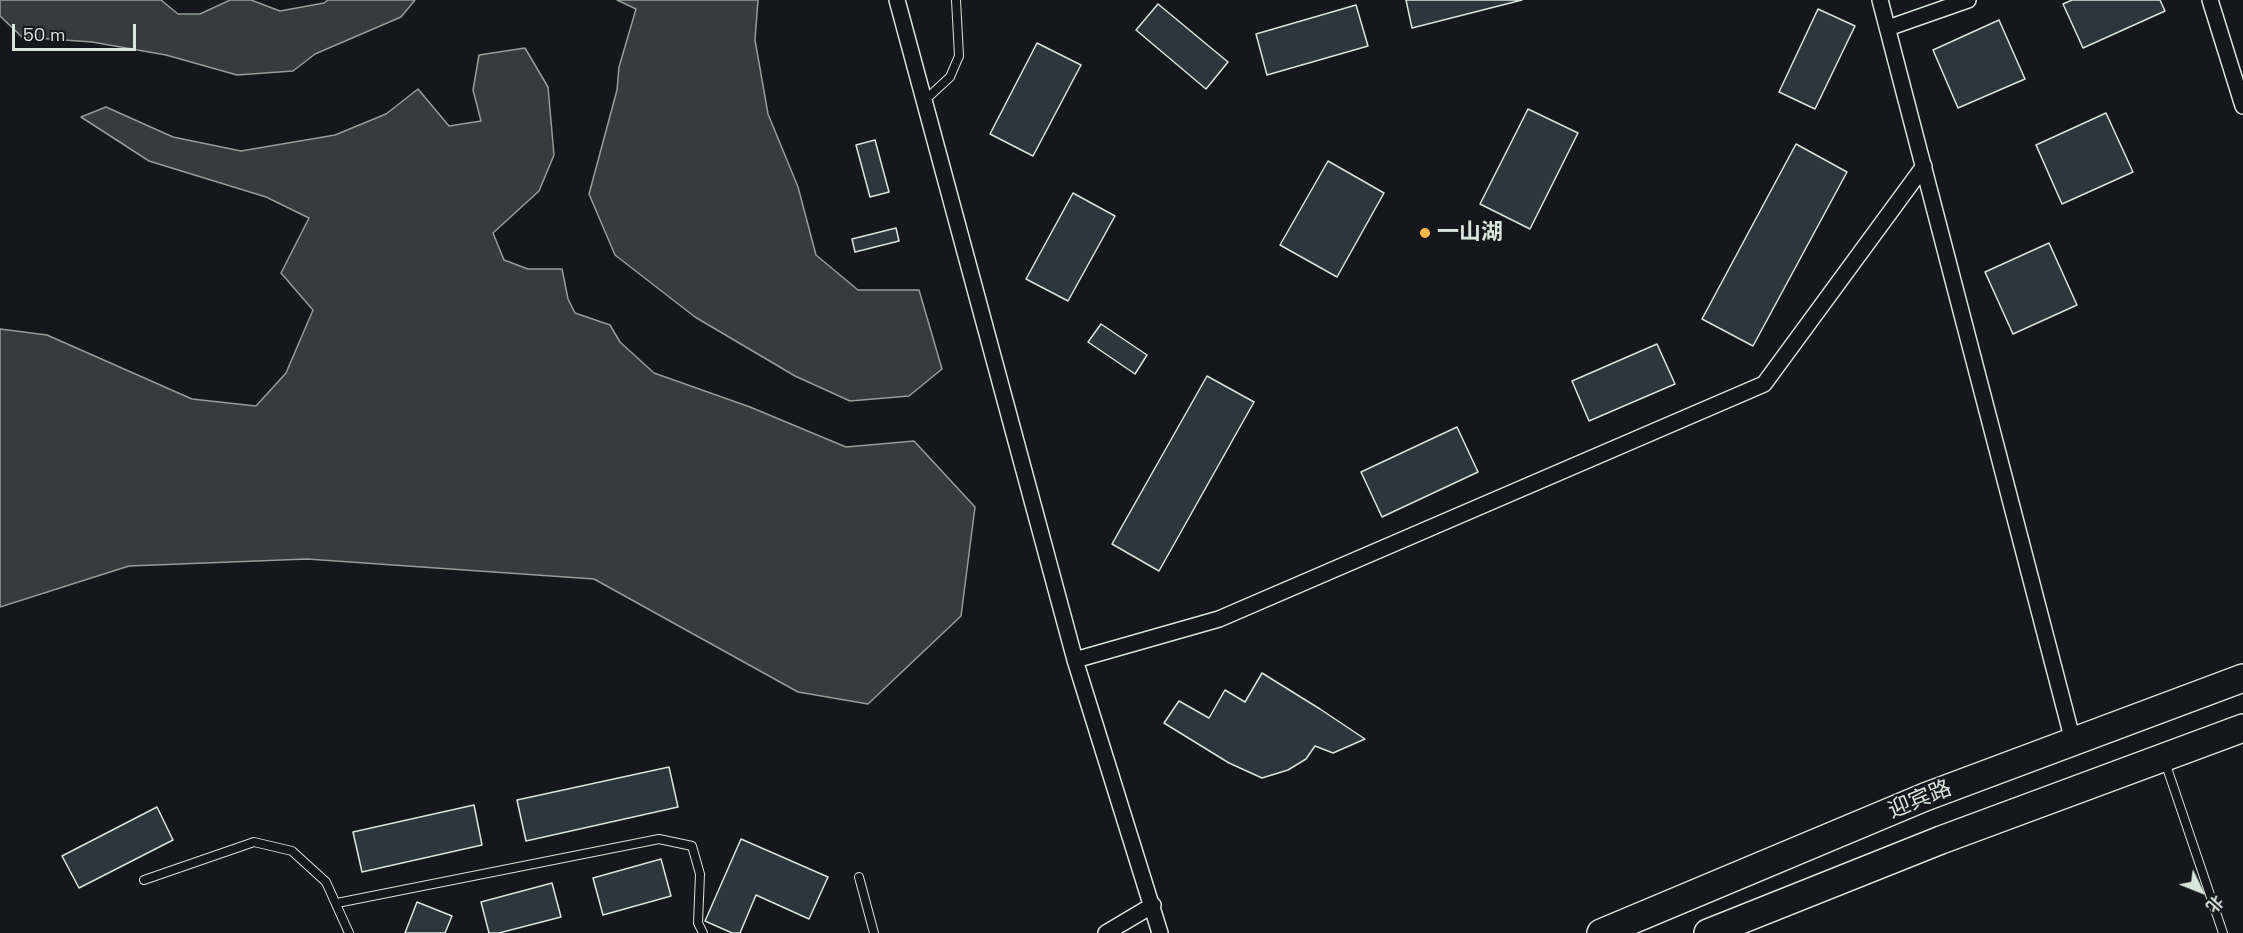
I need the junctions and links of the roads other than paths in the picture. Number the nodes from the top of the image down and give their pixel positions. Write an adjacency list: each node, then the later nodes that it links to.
1 (897, 0): 7 (street)
2 (956, 0): 7 (lane)
3 (1880, 0): 6 (street)
4 (1968, 0): 6 (street)
5 (2210, 0): 8 (street)
6 (1888, 28): 9 (street)
7 (924, 101): 10 (street)
8 (2243, 106)
9 (1924, 166): 10 (street); 13 (street)
10 (1075, 660): 18 (street)
11 (2243, 678): 13 (highway, 迎宾路)
12 (2243, 728): 14 (highway, 迎宾路)
13 (2073, 741): 24 (highway, 迎宾路)
14 (2164, 758): 25 (highway, 迎宾路); 26 (lane)
15 (859, 877): 21 (lane)
16 (144, 880): 17 (lane)
17 (337, 903): 19 (lane); 20 (lane)
18 (1153, 905): 22 (street); 23 (street)
19 (349, 933)
20 (703, 933)
21 (874, 933)
22 (1106, 933)
23 (1160, 933)
24 (1601, 933)
25 (1708, 933)
26 (2223, 933)

